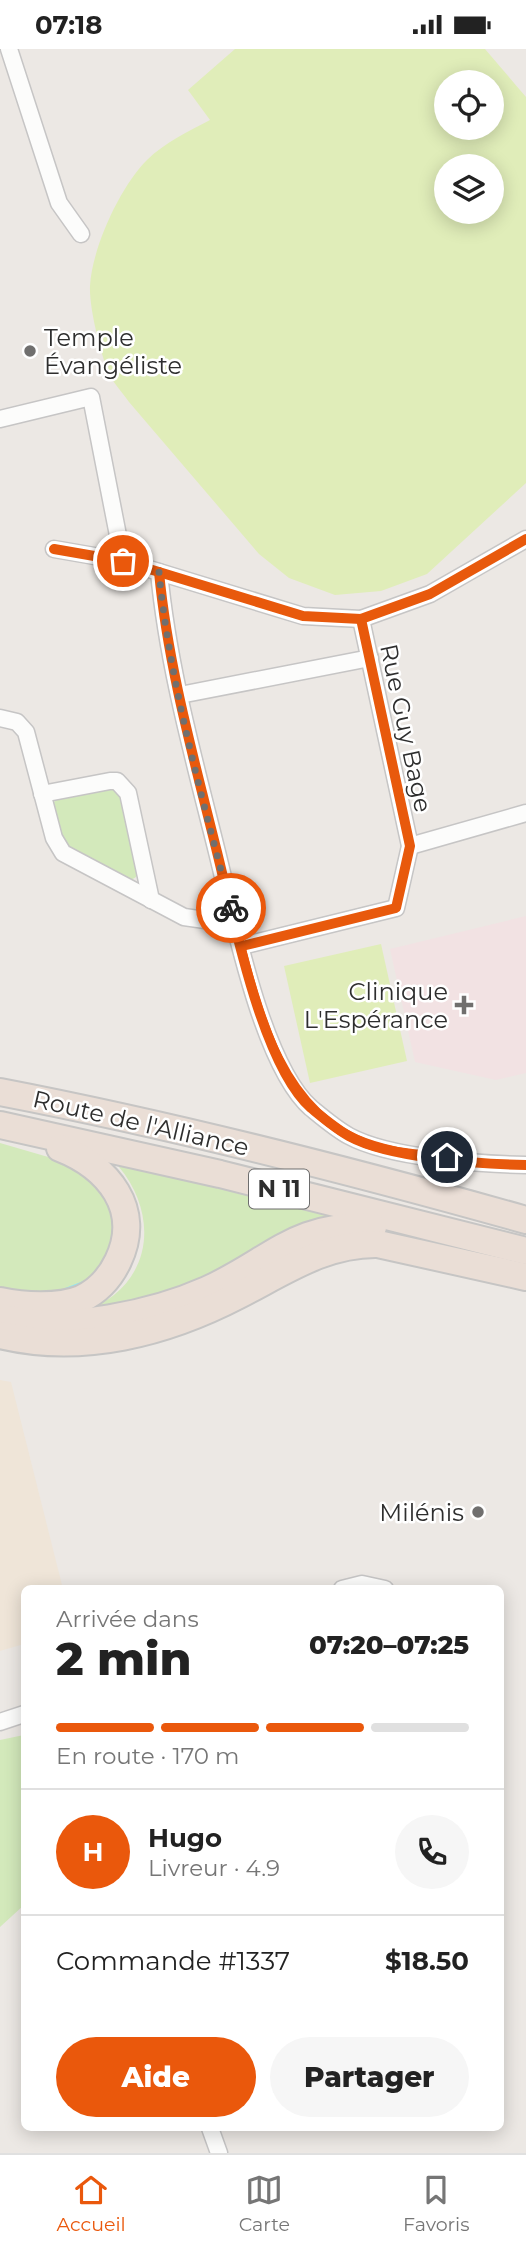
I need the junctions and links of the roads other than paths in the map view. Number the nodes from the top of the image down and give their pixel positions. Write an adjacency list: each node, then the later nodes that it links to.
1 (9, 49): 2 (street)
2 (81, 234)
3 (0, 419): 6 (street)
4 (526, 541): 8 (street)
5 (54, 549): 6 (street)
6 (123, 561): 7 (street)
7 (159, 572): 8 (street); 10 (street)
8 (361, 619): 9 (street, Rue Guy Bage)
9 (370, 658): 10 (street); 14 (street, Rue Guy Bage)
10 (180, 695): 16 (street)
11 (0, 718): 12 (street)
12 (43, 794): 15 (street); 15 (street)
13 (526, 813): 14 (street, Rue Guy Bage)
14 (410, 846): 17 (street)
15 (151, 900): 16 (street)
16 (234, 918): 17 (street)
17 (242, 946): 23 (street)
18 (0, 1073): 20 (highway)
19 (0, 1092): 20 (highway, Route de l'Alliance / N 11)
20 (90, 1109): 24 (highway, Route de l'Alliance / N 11)
21 (0, 1125): 22 (highway, Route de l'Alliance / N 11)
22 (32, 1131): 27 (highway, Route de l'Alliance / N 11); 30 (highway)
23 (526, 1165)
24 (415, 1187): 25 (highway); 26 (highway, Route de l'Alliance / N 11)
25 (526, 1209)
26 (526, 1220)
27 (475, 1239): 28 (highway, Route de l'Alliance / N 11); 31 (highway)
28 (526, 1251)
29 (526, 1277): 32 (highway)
30 (0, 1301)
31 (0, 1317)
32 (0, 1335)
33 (21, 1715): 34 (street)
34 (0, 1722)
35 (211, 2131): 36 (street)
36 (219, 2153)

